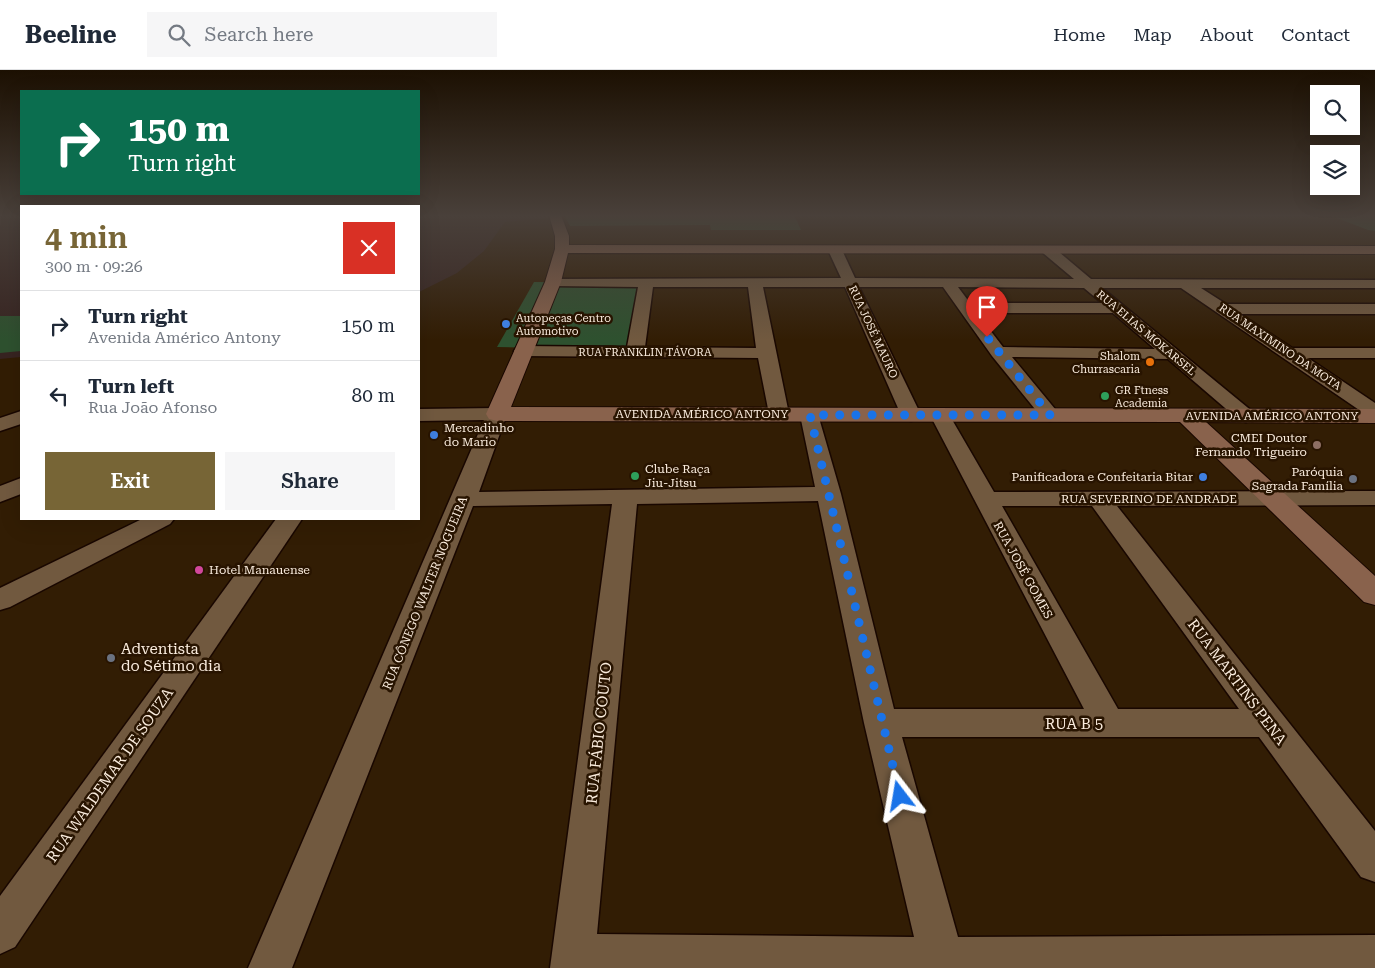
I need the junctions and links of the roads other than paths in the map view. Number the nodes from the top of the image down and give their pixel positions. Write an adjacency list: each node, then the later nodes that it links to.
1 (560, 257): 4 (street, RUA CÔNEGO WALTER NOGUEIRA)
2 (838, 257): 6 (street, RUA JOSÉ MAURO)
3 (1056, 257): 8 (street, RUA ELIAS MOKARSEL)
4 (553, 282): 5 (street); 18 (street, RUA CÔNEGO WALTER NOGUEIRA)
5 (646, 282): 9 (street); 19 (street)
6 (849, 282): 7 (street); 9 (street); 29 (street, RUA JOSÉ MAURO)
7 (947, 282): 8 (street); 14 (street)
8 (1086, 282): 10 (street); 15 (street, RUA ELIAS MOKARSEL)
9 (755, 283): 21 (street)
10 (1184, 283): 11 (street); 16 (street, RUA MAXIMINO DA MOTA)
11 (1360, 284): 12 (street); 13 (street)
12 (1375, 284)
13 (1375, 292)
14 (965, 308): 15 (street); 20 (street)
15 (1116, 308): 24 (street, RUA ELIAS MOKARSEL)
16 (1223, 309): 17 (street); 22 (street, RUA MAXIMINO DA MOTA)
17 (1375, 309)
18 (523, 351): 19 (street, RUA FRANKLIN TÁVORA); 26 (street, RUA CÔNEGO WALTER NOGUEIRA)
19 (635, 352): 21 (street, RUA FRANKLIN TÁVORA)
20 (998, 352): 24 (street); 31 (street)
21 (766, 353): 28 (street)
22 (1290, 353): 23 (street); 25 (street, RUA MAXIMINO DA MOTA)
23 (1375, 353)
24 (1170, 354): 33 (street, RUA ELIAS MOKARSEL)
25 (1375, 412)
26 (497, 414): 27 (street, AVENIDA AMÉRICO ANTONY); 28 (street, AVENIDA AMÉRICO ANTONY); 43 (street, RUA CÔNEGO WALTER NOGUEIRA)
27 (420, 415)
28 (795, 415): 29 (street, AVENIDA AMÉRICO ANTONY); 38 (street)
29 (911, 415): 30 (street, AVENIDA AMÉRICO ANTONY)
30 (940, 415): 31 (street, AVENIDA AMÉRICO ANTONY); 44 (street, RUA JOSÉ GOMES)
31 (1050, 415): 32 (street, AVENIDA AMÉRICO ANTONY)
32 (1186, 416): 33 (street, AVENIDA AMÉRICO ANTONY); 41 (street)
33 (1246, 416): 34 (street, AVENIDA AMÉRICO ANTONY)
34 (1375, 416)
35 (20, 417): 36 (street)
36 (0, 425)
37 (20, 485): 39 (street)
38 (829, 494): 40 (street); 50 (street)
39 (0, 495)
40 (626, 498): 43 (street); 57 (street, RUA FÁBIO COUTO)
41 (1273, 498): 42 (street, RUA SEVERINO DE ANDRADE); 45 (street, RUA SEVERINO DE ANDRADE); 48 (street)
42 (1375, 498)
43 (464, 499): 58 (street, RUA CÔNEGO WALTER NOGUEIRA)
44 (984, 499): 45 (street, RUA SEVERINO DE ANDRADE); 52 (street, RUA JOSÉ GOMES)
45 (1100, 500): 51 (street, RUA MARTINS PENA)
46 (159, 520): 49 (street)
47 (288, 520): 54 (street, RUA WALDEMAR DE SOUZA)
48 (1375, 594)
49 (0, 600)
50 (881, 723): 52 (street, RUA B 5); 56 (street)
51 (1267, 723): 52 (street, RUA B 5); 53 (street, RUA MARTINS PENA)
52 (1109, 724)
53 (1375, 863)
54 (0, 932)
55 (1375, 957): 56 (street)
56 (942, 959): 57 (street)
57 (573, 962)
58 (270, 968)

